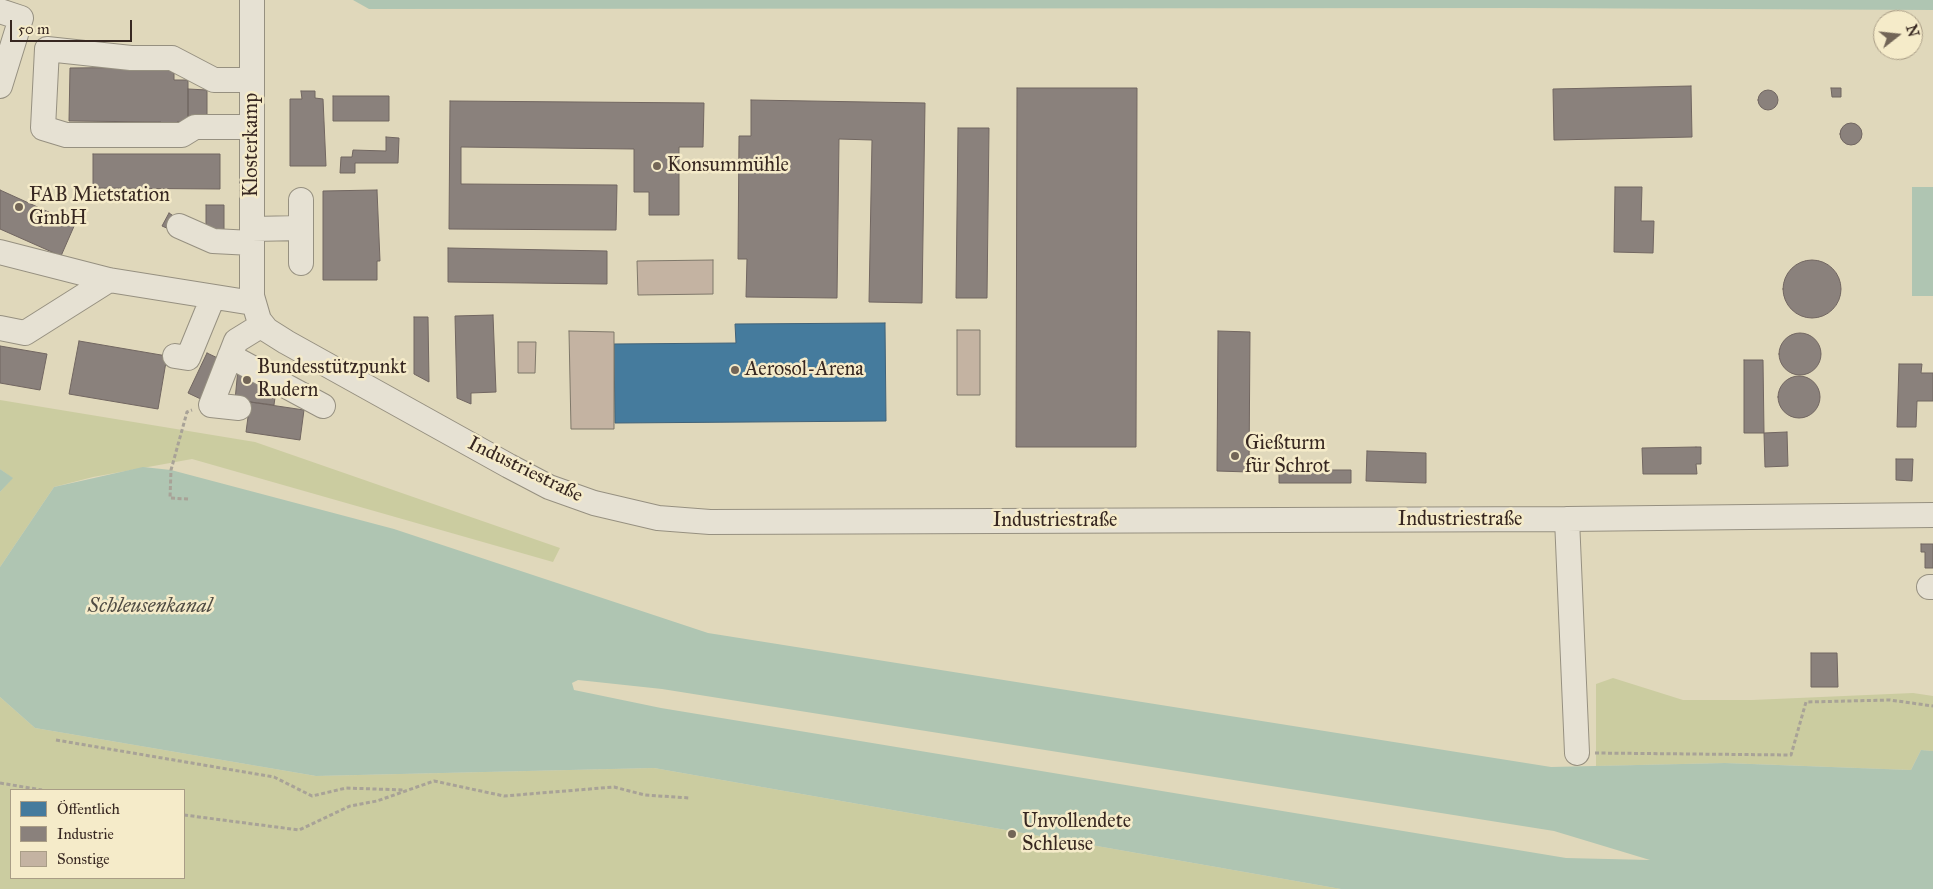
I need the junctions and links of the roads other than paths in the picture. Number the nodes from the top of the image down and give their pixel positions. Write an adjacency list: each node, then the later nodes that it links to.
1 (252, 0): 3 (street, Klosterkamp)
2 (0, 11): 4 (street)
3 (252, 80): 5 (street, Klosterkamp); 5 (street)
4 (0, 86)
5 (252, 127): 9 (street, Klosterkamp)
6 (301, 200): 8 (street)
7 (179, 226): 9 (street)
8 (301, 228): 9 (street); 11 (street)
9 (252, 236): 13 (street, Klosterkamp)
10 (0, 252): 12 (street)
11 (301, 263)
12 (109, 280): 14 (street); 16 (street)
13 (253, 296): 14 (street); 15 (street)
14 (213, 297): 17 (street)
15 (262, 325): 18 (street); 22 (street, Industriestraße)
16 (0, 328)
17 (175, 356)
18 (230, 356): 19 (street); 20 (street)
19 (323, 406)
20 (239, 408)
21 (1933, 515): 22 (street, Industriestraße)
22 (1567, 519): 23 (street)
23 (1577, 753)

